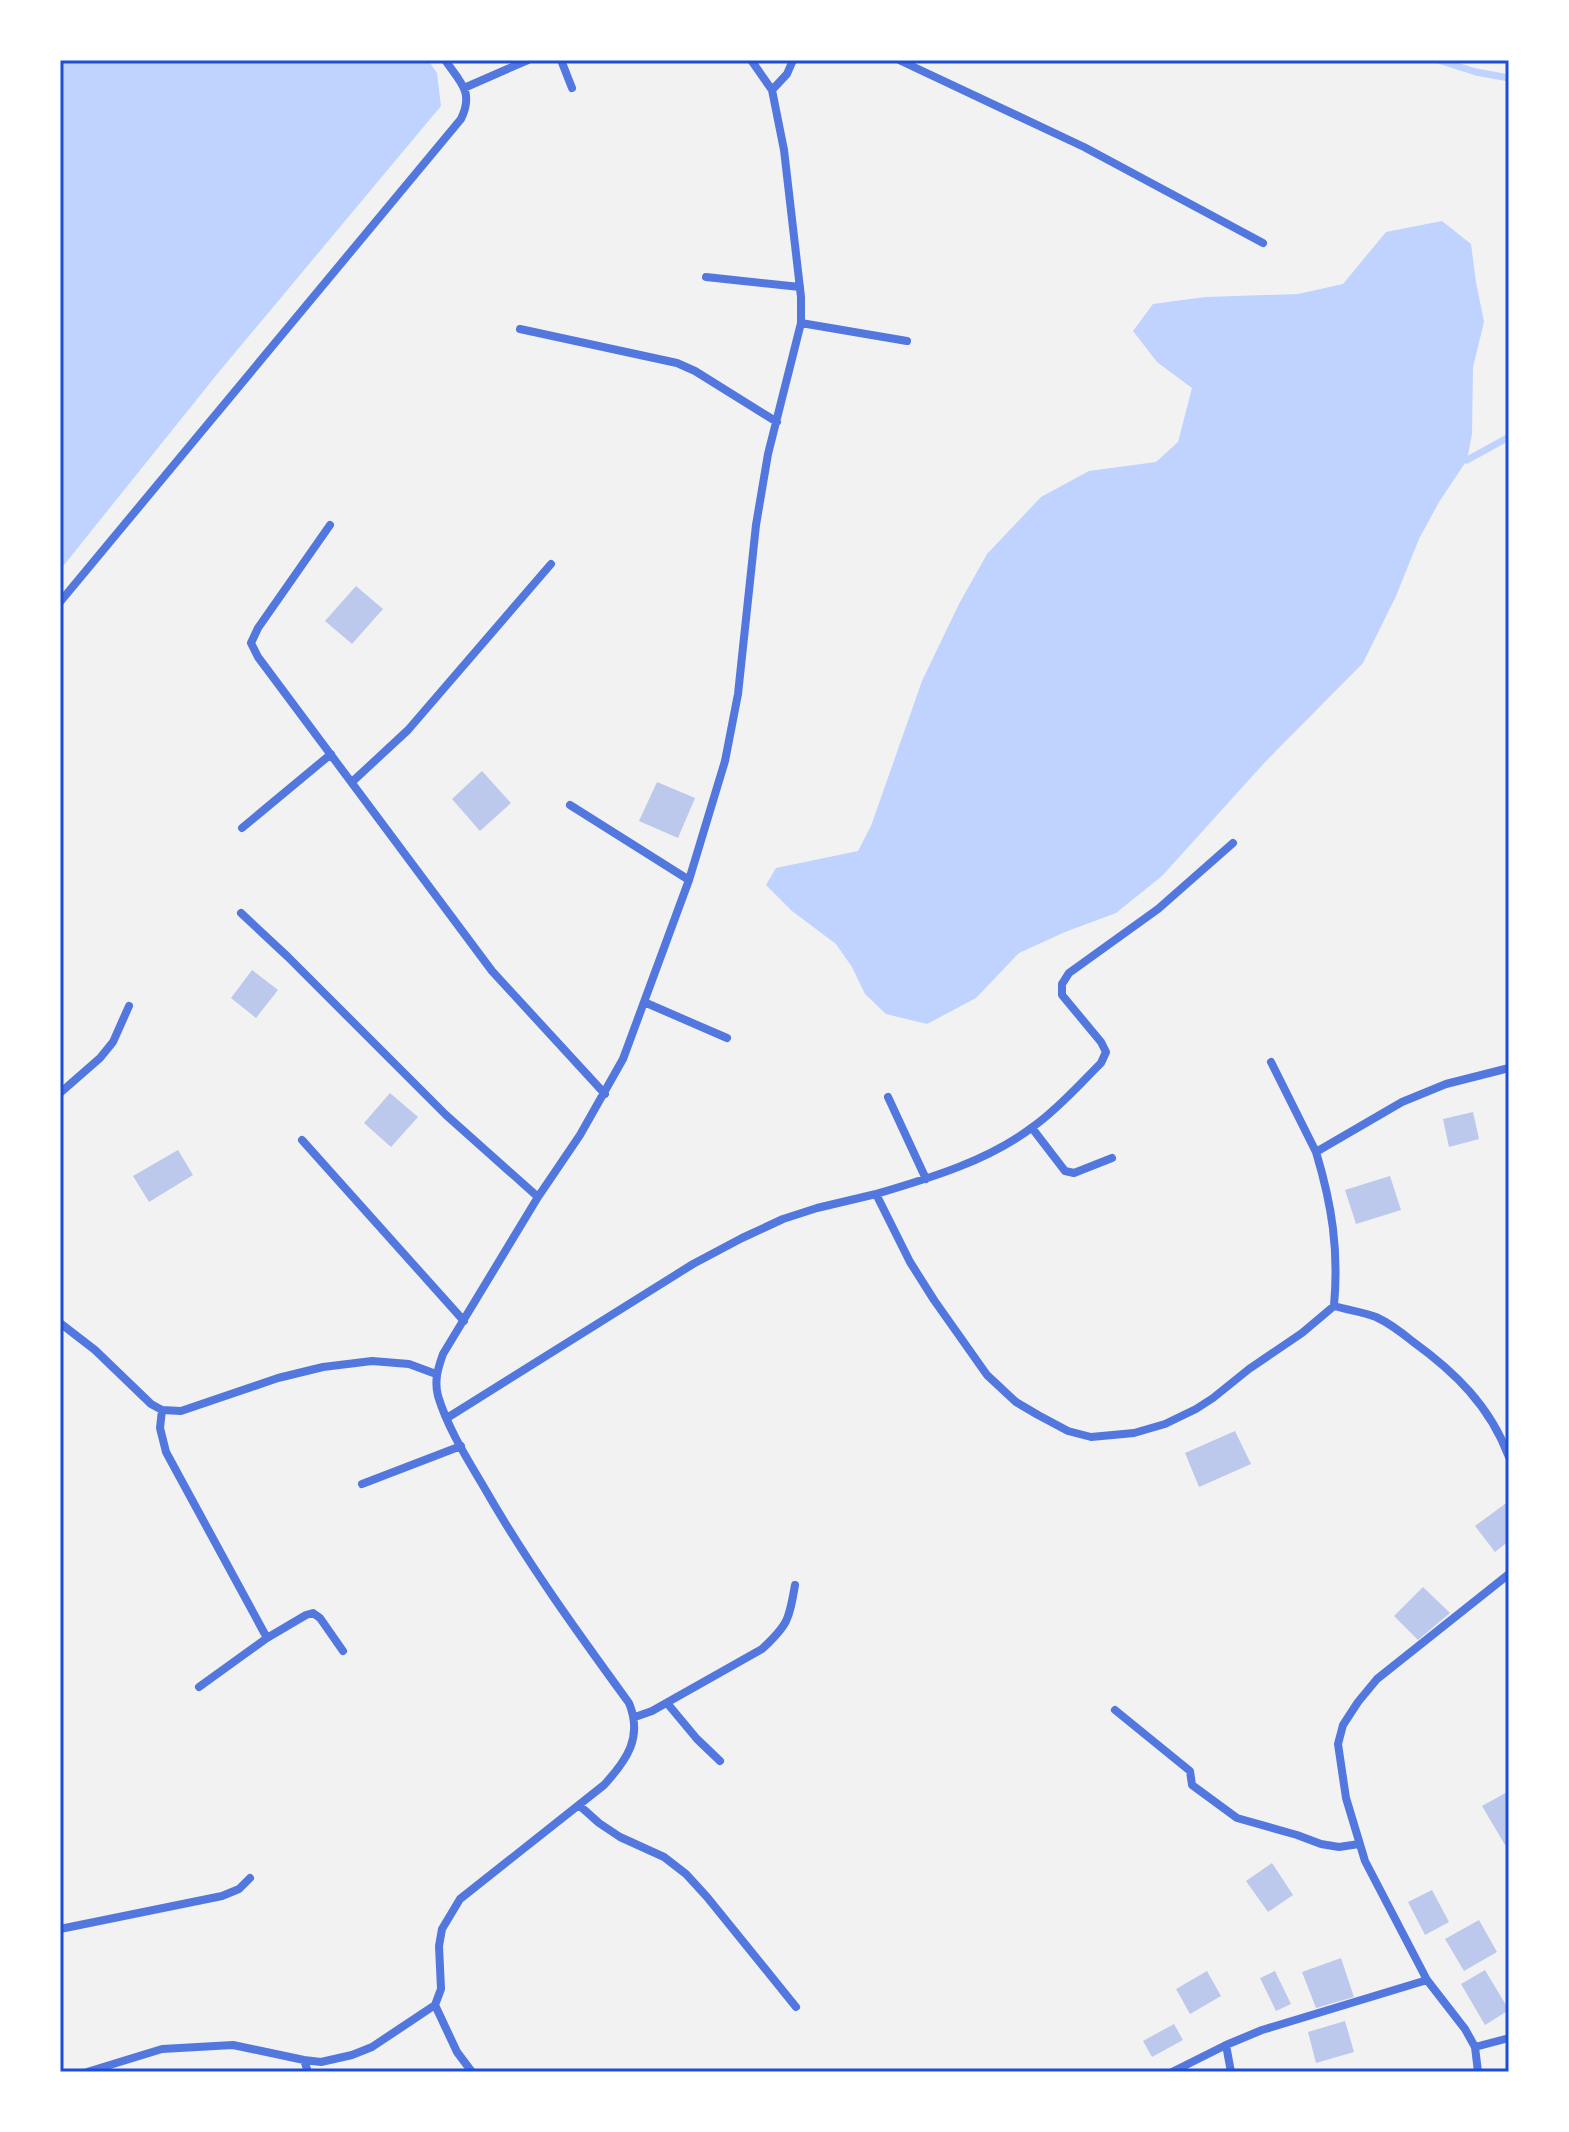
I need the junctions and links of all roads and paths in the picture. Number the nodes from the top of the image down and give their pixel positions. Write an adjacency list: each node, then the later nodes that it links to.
1 (445, 60): 7 (street)
2 (528, 60): 7 (street)
3 (561, 60): 8 (street)
4 (751, 60): 9 (street)
5 (793, 60): 9 (street)
6 (899, 60): 10 (street)
7 (464, 88): 19 (street)
8 (572, 88)
9 (772, 90): 12 (street)
10 (1263, 243)
11 (706, 277): 12 (street)
12 (800, 287): 13 (street)
13 (801, 323): 15 (street); 16 (street)
14 (520, 329): 16 (street)
15 (907, 341)
16 (777, 422): 25 (street)
17 (330, 525): 20 (street)
18 (551, 564): 21 (street)
19 (60, 602)
20 (331, 754): 21 (street); 23 (street)
21 (352, 782): 33 (street)
22 (570, 805): 25 (street)
23 (242, 828)
24 (1233, 843): 35 (street)
25 (689, 880): 27 (street)
26 (241, 913): 41 (street)
27 (644, 1002): 29 (street); 33 (street)
28 (129, 1006): 32 (street)
29 (727, 1038)
30 (1271, 1062): 37 (street)
31 (1509, 1068): 37 (street)
32 (60, 1093)
33 (605, 1094): 41 (street)
34 (888, 1097): 39 (street)
35 (1032, 1128): 38 (street); 39 (street)
36 (302, 1140): 43 (street)
37 (1316, 1152): 42 (street)
38 (1112, 1158)
39 (926, 1179): 40 (street)
40 (876, 1194): 42 (street); 47 (street)
41 (538, 1197): 43 (street)
42 (1334, 1306): 49 (street)
43 (464, 1321): 45 (street)
44 (60, 1323): 46 (street)
45 (436, 1374): 46 (street); 47 (street)
46 (162, 1410): 53 (street)
47 (447, 1418): 48 (street)
48 (461, 1446): 50 (street); 58 (street)
49 (1509, 1457)
50 (362, 1484)
51 (1509, 1574): 61 (street)
52 (795, 1585): 56 (street)
53 (267, 1638): 54 (street); 55 (street)
54 (343, 1651)
55 (199, 1687)
56 (667, 1703): 58 (street); 59 (street)
57 (1115, 1710): 61 (street)
58 (635, 1717): 60 (street)
59 (720, 1761)
60 (580, 1806): 65 (street); 66 (street)
61 (1359, 1844): 64 (street)
62 (250, 1878): 63 (street)
63 (60, 1929)
64 (1427, 1980): 68 (street); 69 (street)
65 (435, 2005): 70 (street); 73 (street)
66 (796, 2007)
67 (1509, 2038): 69 (street)
68 (1226, 2045): 74 (street); 75 (street)
69 (1475, 2047): 76 (street)
70 (304, 2060): 71 (street); 72 (street)
71 (87, 2072)
72 (308, 2072)
73 (472, 2072)
74 (1172, 2072)
75 (1231, 2072)
76 (1478, 2072)

